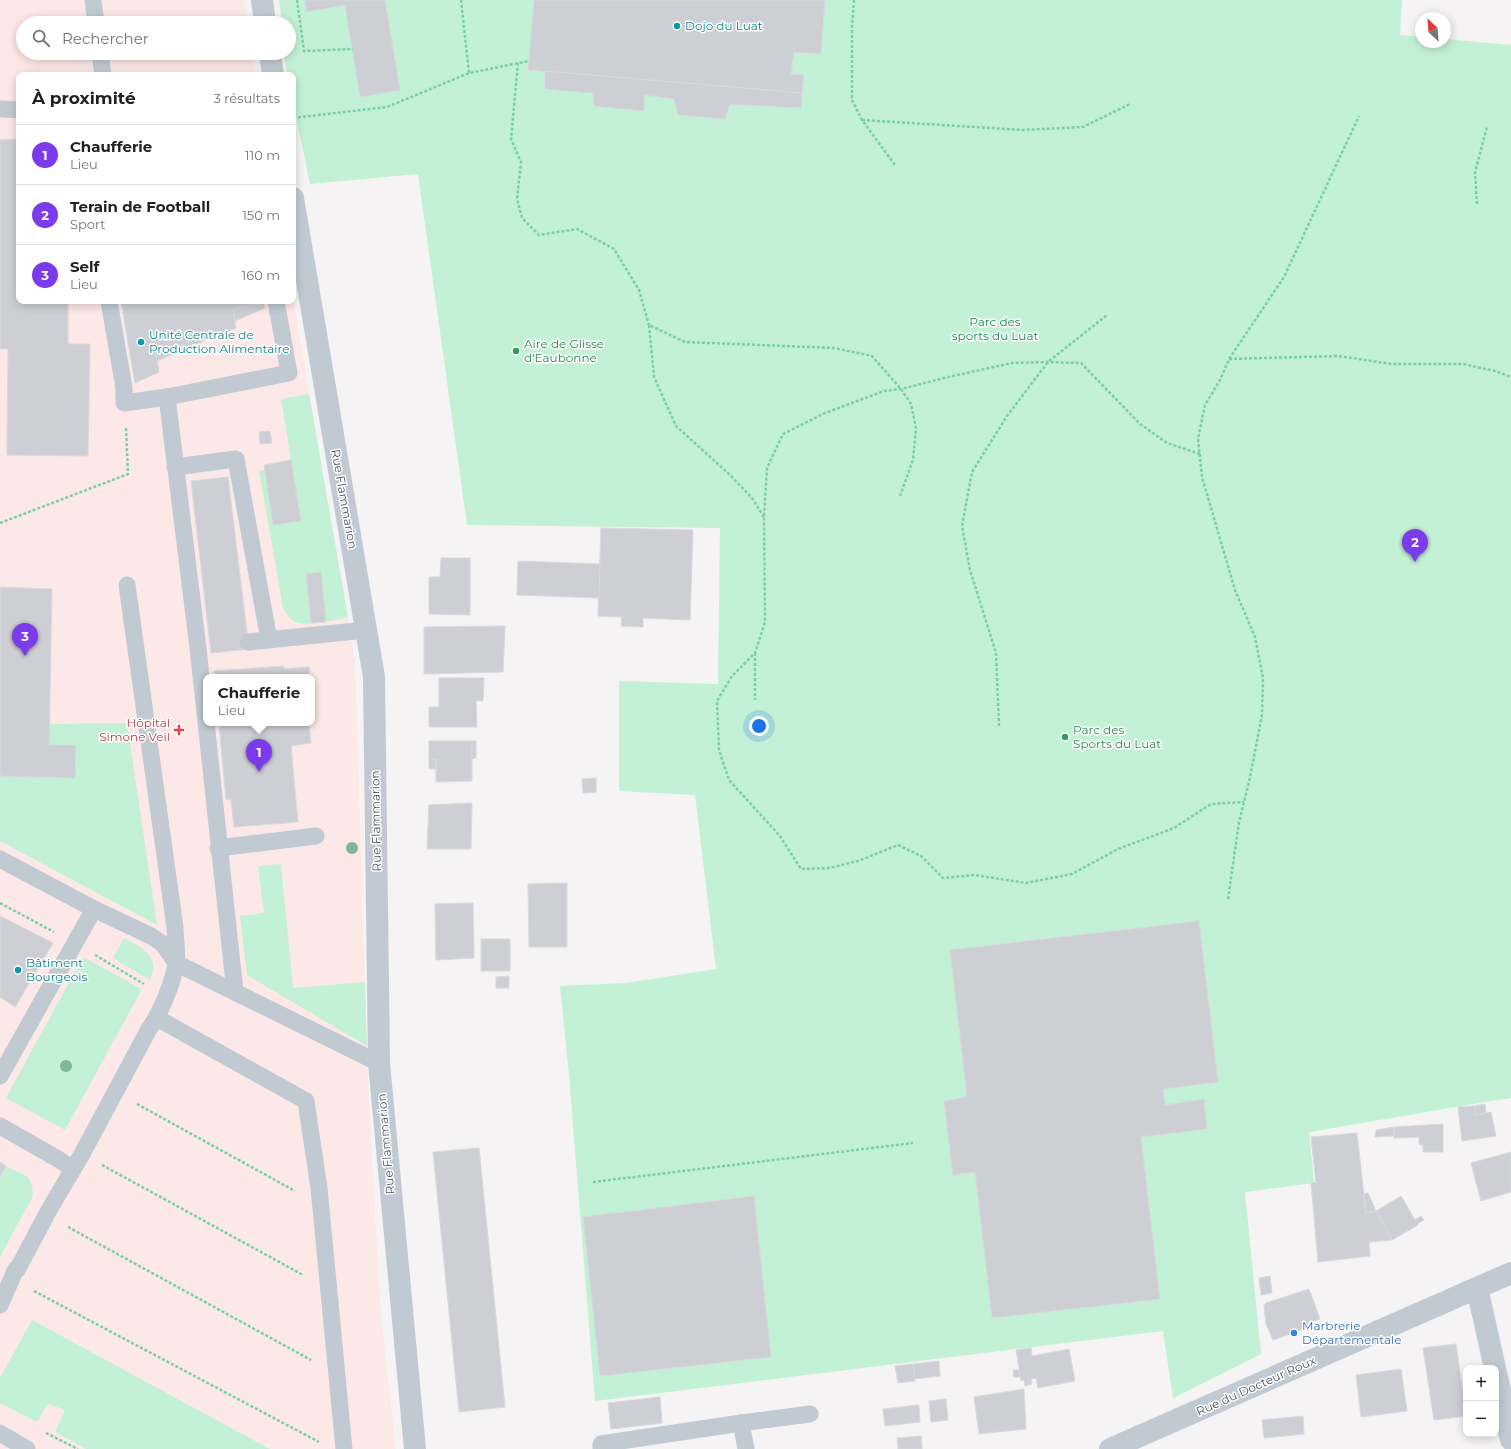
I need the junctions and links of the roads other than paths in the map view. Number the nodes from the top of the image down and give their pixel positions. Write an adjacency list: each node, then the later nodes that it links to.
1 (93, 0): 3 (lane)
2 (262, 0): 4 (street)
3 (95, 16)
4 (264, 16)
5 (101, 60): 7 (lane)
6 (271, 60): 8 (street)
7 (103, 72)
8 (273, 72)
9 (0, 109): 10 (lane)
10 (16, 110)
11 (296, 216): 17 (street, Rue Flammarion)
12 (110, 304): 14 (lane)
13 (277, 304): 14 (lane)
14 (167, 397): 15 (lane)
15 (175, 467): 18 (lane); 20 (lane)
16 (127, 585): 26 (lane)
17 (366, 630): 18 (lane); 29 (street, Rue Flammarion)
18 (270, 640): 19 (lane)
19 (248, 642)
20 (206, 674)
21 (210, 726): 23 (lane)
22 (316, 836): 23 (lane)
23 (218, 848): 27 (lane)
24 (0, 859): 25 (lane)
25 (94, 909): 26 (lane); 30 (lane)
26 (176, 963): 27 (lane); 28 (lane)
27 (235, 992): 29 (lane)
28 (157, 1018): 32 (lane); 44 (lane)
29 (379, 1063): 45 (street, Rue Flammarion)
30 (0, 1076)
31 (0, 1126): 32 (lane)
32 (73, 1169): 35 (lane)
33 (1511, 1273): 34 (street, Rue du Docteur Roux)
34 (1477, 1288): 36 (street); 47 (street, Rue du Docteur Roux)
35 (0, 1305)
36 (1494, 1365)
37 (1499, 1386): 41 (street)
38 (810, 1414): 39 (lane)
39 (741, 1423): 42 (lane); 46 (lane)
40 (0, 1433): 43 (lane)
41 (1511, 1440)
42 (601, 1446)
43 (27, 1449)
44 (344, 1449)
45 (415, 1449)
46 (746, 1449)
47 (1110, 1449)

